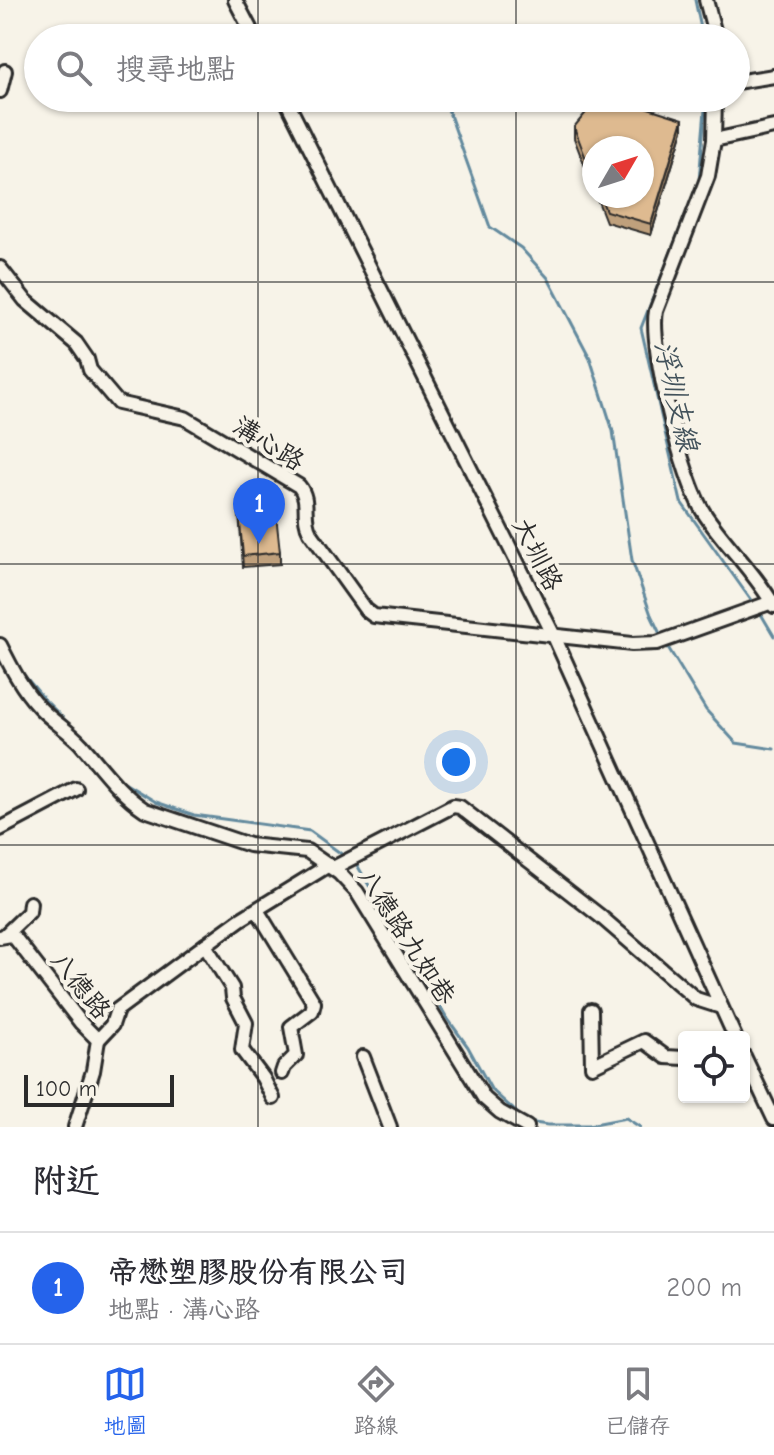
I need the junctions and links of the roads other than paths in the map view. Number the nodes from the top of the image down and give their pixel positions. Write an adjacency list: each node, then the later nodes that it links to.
1 (235, 0): 3 (street)
2 (706, 0): 4 (street)
3 (248, 24)
4 (712, 24)
5 (5, 71): 8 (street)
6 (774, 76): 7 (street)
7 (750, 80)
8 (0, 91)
9 (292, 112): 15 (street, 大圳路)
10 (715, 112): 12 (street)
11 (774, 127): 12 (street)
12 (714, 140): 14 (street)
13 (0, 268): 15 (street, 溝心路)
14 (765, 606): 15 (street, 溝心路)
15 (553, 634): 24 (street, 大圳路)
16 (0, 645): 19 (street, 八德路九如巷)
17 (76, 789): 18 (street)
18 (0, 829)
19 (335, 866): 21 (street); 24 (street); 36 (street, 八德路九如巷)
20 (30, 903): 22 (street)
21 (257, 910): 23 (street); 31 (street)
22 (2, 936): 27 (street, 八德路)
23 (205, 945): 27 (street); 32 (street)
24 (721, 1007): 26 (street, 大圳路)
25 (591, 1010): 29 (street)
26 (732, 1031)
27 (98, 1040): 34 (street, 八德路)
28 (363, 1057): 35 (street)
29 (678, 1058)
30 (750, 1069): 33 (street)
31 (282, 1073)
32 (273, 1098)
33 (774, 1119)
34 (75, 1127)
35 (390, 1127)
36 (527, 1127)

